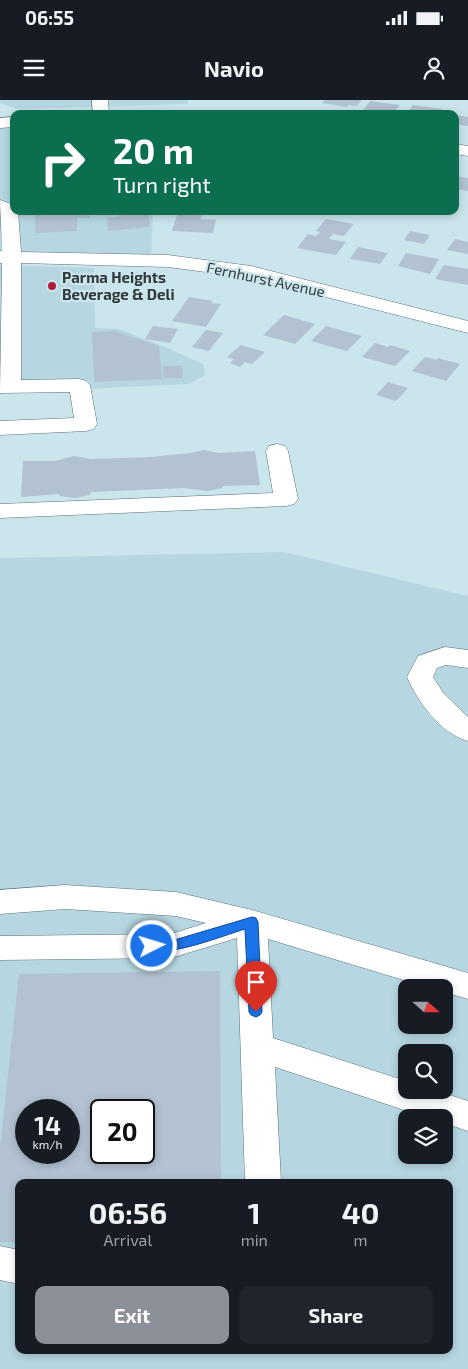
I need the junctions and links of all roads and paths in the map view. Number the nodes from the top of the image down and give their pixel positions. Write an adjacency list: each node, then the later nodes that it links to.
1 (0, 205): 2 (street)
2 (5, 227): 3 (street)
3 (6, 257): 4 (street, Fernhurst Avenue); 5 (street)
4 (468, 327)
5 (6, 357): 6 (street)
6 (5, 387): 7 (street)
7 (0, 428)
8 (277, 451): 9 (street)
9 (0, 511)
10 (468, 659): 11 (street)
11 (468, 731)
12 (0, 902): 13 (street)
13 (252, 922): 14 (street); 15 (street); 16 (street)
14 (0, 948)
15 (468, 986)
16 (257, 1047): 17 (street); 18 (street)
17 (468, 1116)
18 (263, 1179)
19 (0, 1263): 20 (street)
20 (15, 1266)

